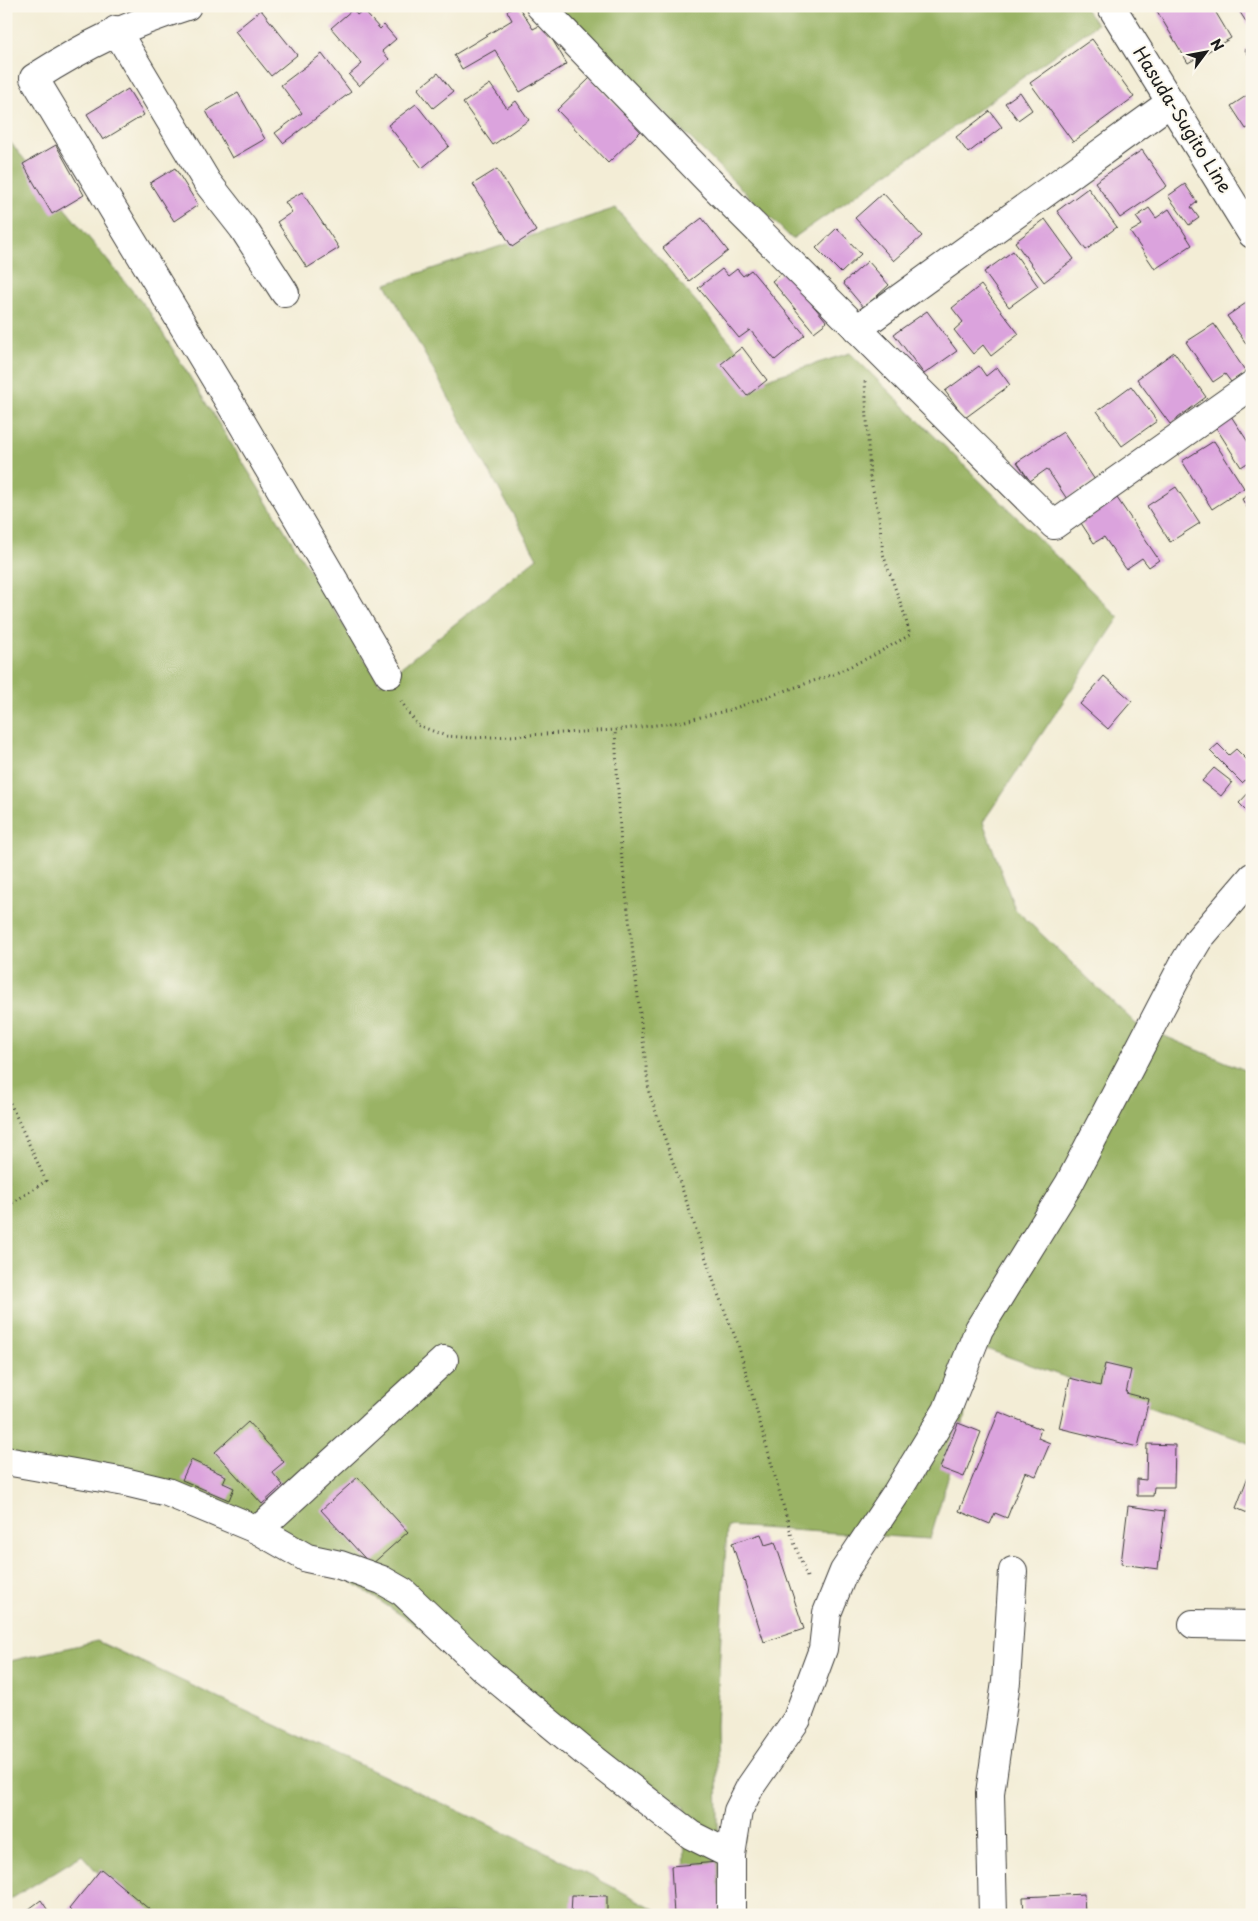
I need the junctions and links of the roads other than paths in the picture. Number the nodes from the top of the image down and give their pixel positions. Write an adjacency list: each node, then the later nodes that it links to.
1 (188, 6): 4 (street)
2 (540, 6): 8 (street)
3 (1111, 6): 5 (street, Hasuda-Sugito Line)
4 (116, 30): 7 (street); 10 (street)
5 (1171, 102): 6 (street, Hasuda-Sugito Line); 8 (street)
6 (1252, 234)
7 (285, 293)
8 (857, 329): 9 (street)
9 (1252, 385)
10 (389, 674)
11 (1252, 877): 18 (street)
12 (444, 1360): 14 (street)
13 (6, 1461): 14 (street)
14 (258, 1530): 18 (street)
15 (1013, 1571): 20 (street)
16 (1193, 1624): 17 (street)
17 (1252, 1625)
18 (731, 1855): 19 (street)
19 (731, 1915)
20 (993, 1915)

